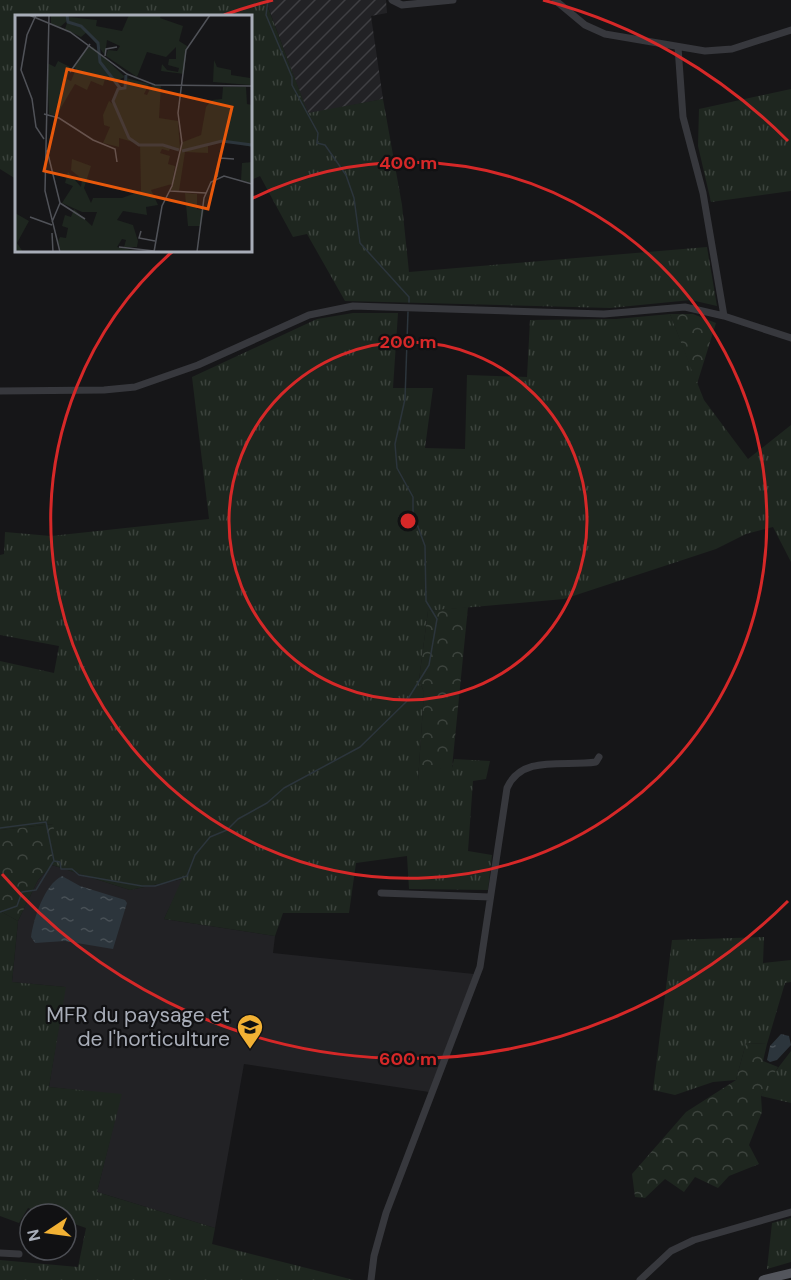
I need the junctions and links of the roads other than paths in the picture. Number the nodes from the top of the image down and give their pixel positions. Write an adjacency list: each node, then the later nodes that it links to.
1 (392, 0): 2 (street)
2 (453, 0)
3 (555, 0): 5 (street)
4 (791, 30): 5 (street)
5 (678, 47): 6 (street)
6 (724, 316): 7 (street); 8 (street)
7 (791, 338)
8 (0, 391)
9 (600, 757): 11 (street)
10 (381, 893): 11 (street)
11 (490, 897): 16 (street)
12 (791, 1212): 17 (street)
13 (0, 1253): 14 (street)
14 (18, 1254)
15 (791, 1273): 18 (main road)
16 (371, 1280)
17 (640, 1280)
18 (763, 1280)

